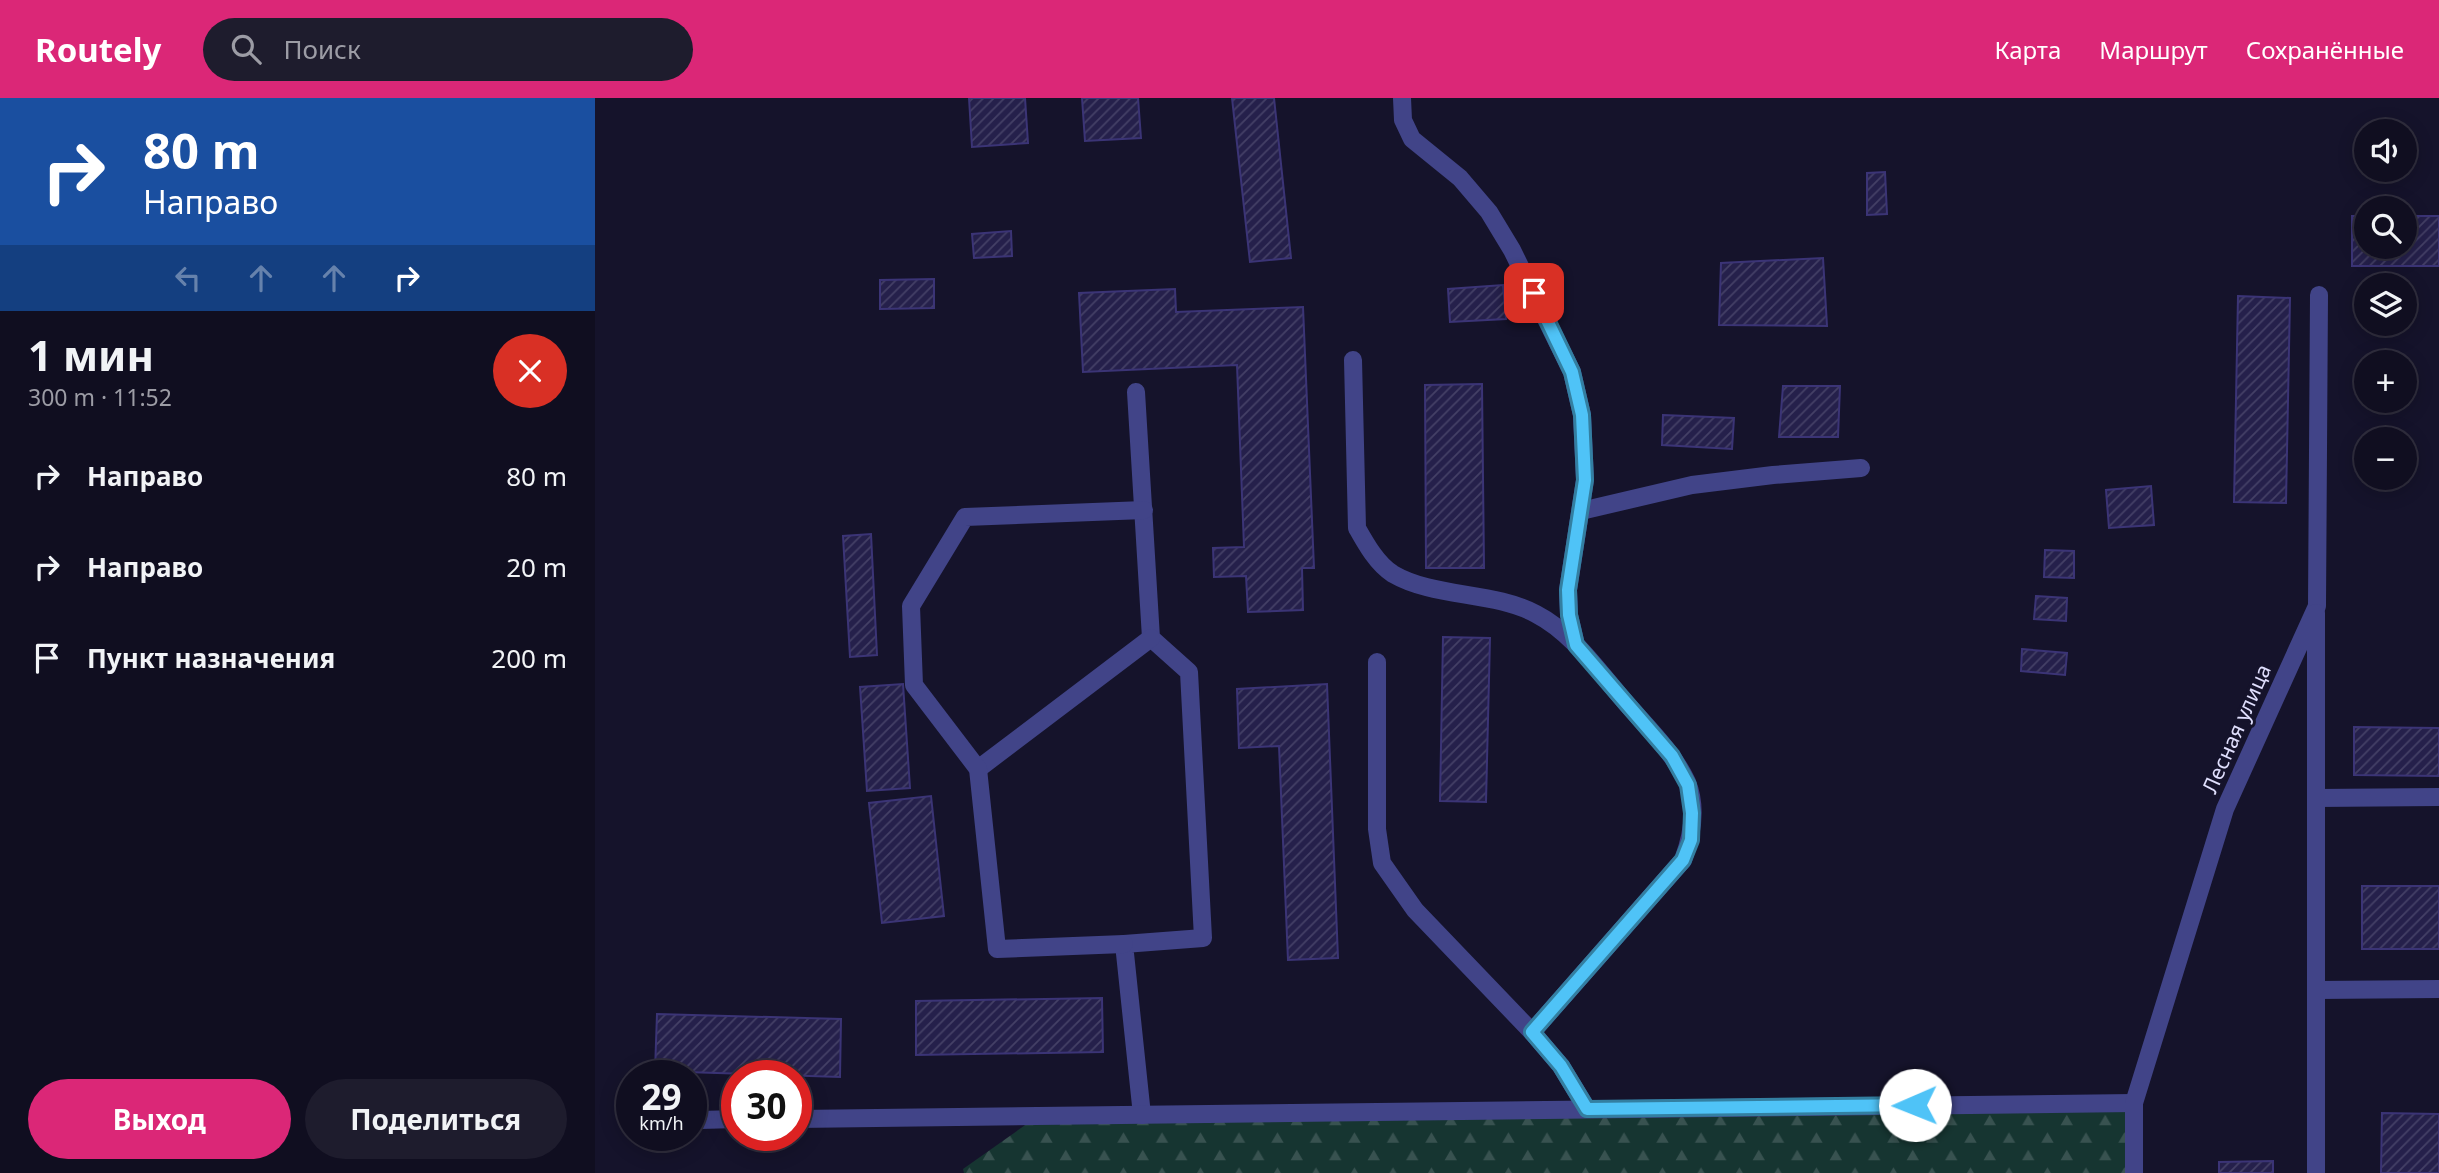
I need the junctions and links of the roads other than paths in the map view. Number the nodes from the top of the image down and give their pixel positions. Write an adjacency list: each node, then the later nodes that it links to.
1 (1402, 98): 7 (street)
2 (2319, 295): 8 (street, Лесная улица)
3 (1353, 360): 10 (street)
4 (1136, 392): 6 (street)
5 (1861, 468): 7 (street)
6 (1144, 510): 9 (street); 12 (street)
7 (1581, 512): 10 (street)
8 (2316, 606): 14 (street); 19 (street, Лесная улица)
9 (1151, 638): 12 (street); 15 (street)
10 (1576, 645): 18 (street)
11 (1377, 662): 18 (street)
12 (978, 769): 15 (street)
13 (2439, 797): 14 (street)
14 (2316, 798): 17 (street)
15 (1124, 944): 21 (street)
16 (2439, 989): 17 (street)
17 (2316, 990): 24 (street)
18 (1532, 1032): 20 (street)
19 (2134, 1103): 20 (street); 23 (street, Лесная улица)
20 (1587, 1109): 21 (street)
21 (1142, 1115): 22 (street)
22 (812, 1119)
23 (2134, 1173)
24 (2316, 1173)

